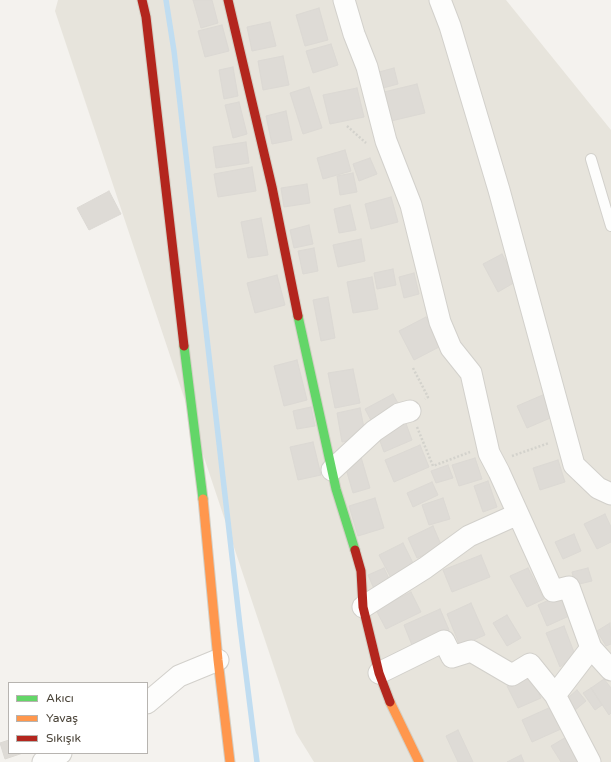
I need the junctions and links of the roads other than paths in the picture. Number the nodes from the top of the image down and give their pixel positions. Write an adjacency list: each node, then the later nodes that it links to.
1 (142, 0): 13 (street)
2 (228, 0): 8 (street)
3 (344, 0): 10 (street)
4 (440, 0): 9 (street)
5 (590, 159): 6 (lane)
6 (611, 226)
7 (410, 411): 8 (street)
8 (332, 470): 11 (street)
9 (611, 494)
10 (518, 514): 11 (street); 12 (street)
11 (363, 607): 15 (street)
12 (590, 648): 14 (street); 16 (street)
13 (218, 660): 17 (street); 20 (street)
14 (611, 670)
15 (379, 673): 16 (street); 21 (street)
16 (555, 695): 22 (street)
17 (148, 703)
18 (59, 754): 19 (street)
19 (43, 762)
20 (230, 762)
21 (419, 762)
22 (590, 762)

